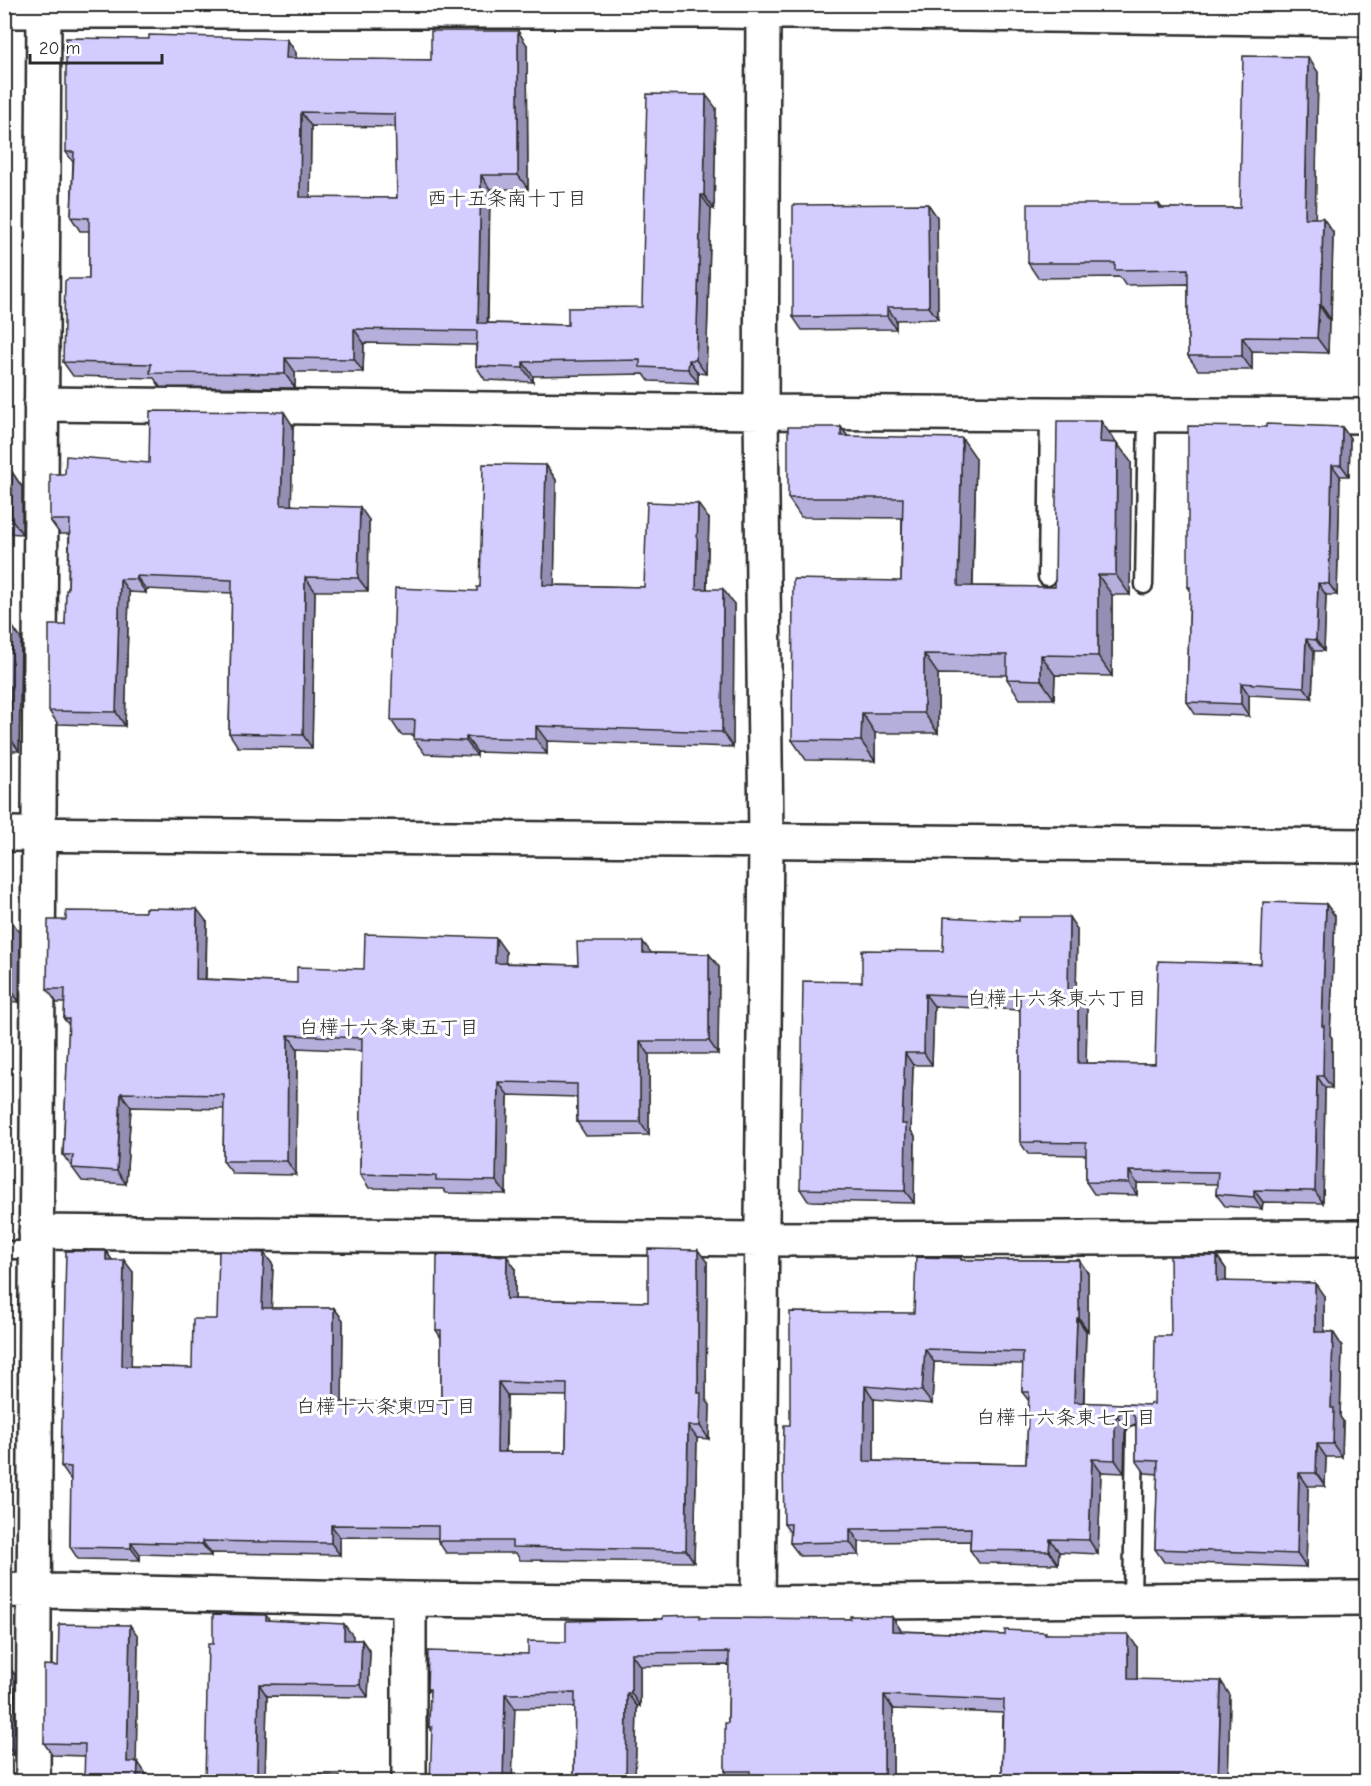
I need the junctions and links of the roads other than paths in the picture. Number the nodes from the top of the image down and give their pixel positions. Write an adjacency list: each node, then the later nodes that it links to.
1 (4, 11): 2 (street)
2 (44, 11): 3 (street); 5 (street)
3 (763, 12): 4 (street); 6 (street)
4 (1366, 19)
5 (41, 404): 6 (street); 13 (street)
6 (761, 412): 7 (street); 14 (street)
7 (1049, 414): 8 (street); 10 (lane)
8 (1146, 415): 9 (street); 11 (lane)
9 (1366, 416)
10 (1047, 578)
11 (1144, 585)
12 (4, 834): 13 (street)
13 (40, 835): 14 (street); 18 (street)
14 (766, 842): 15 (street); 17 (street)
15 (1366, 846)
16 (1366, 1237): 17 (street)
17 (762, 1239): 18 (street); 24 (street)
18 (26, 1244): 20 (street)
19 (1136, 1434): 23 (lane)
20 (20, 1590): 22 (street); 25 (street)
21 (1366, 1598): 23 (street)
22 (409, 1599): 24 (street); 26 (street)
23 (1132, 1599): 24 (street)
24 (758, 1603)
25 (33, 1782)
26 (409, 1782)

